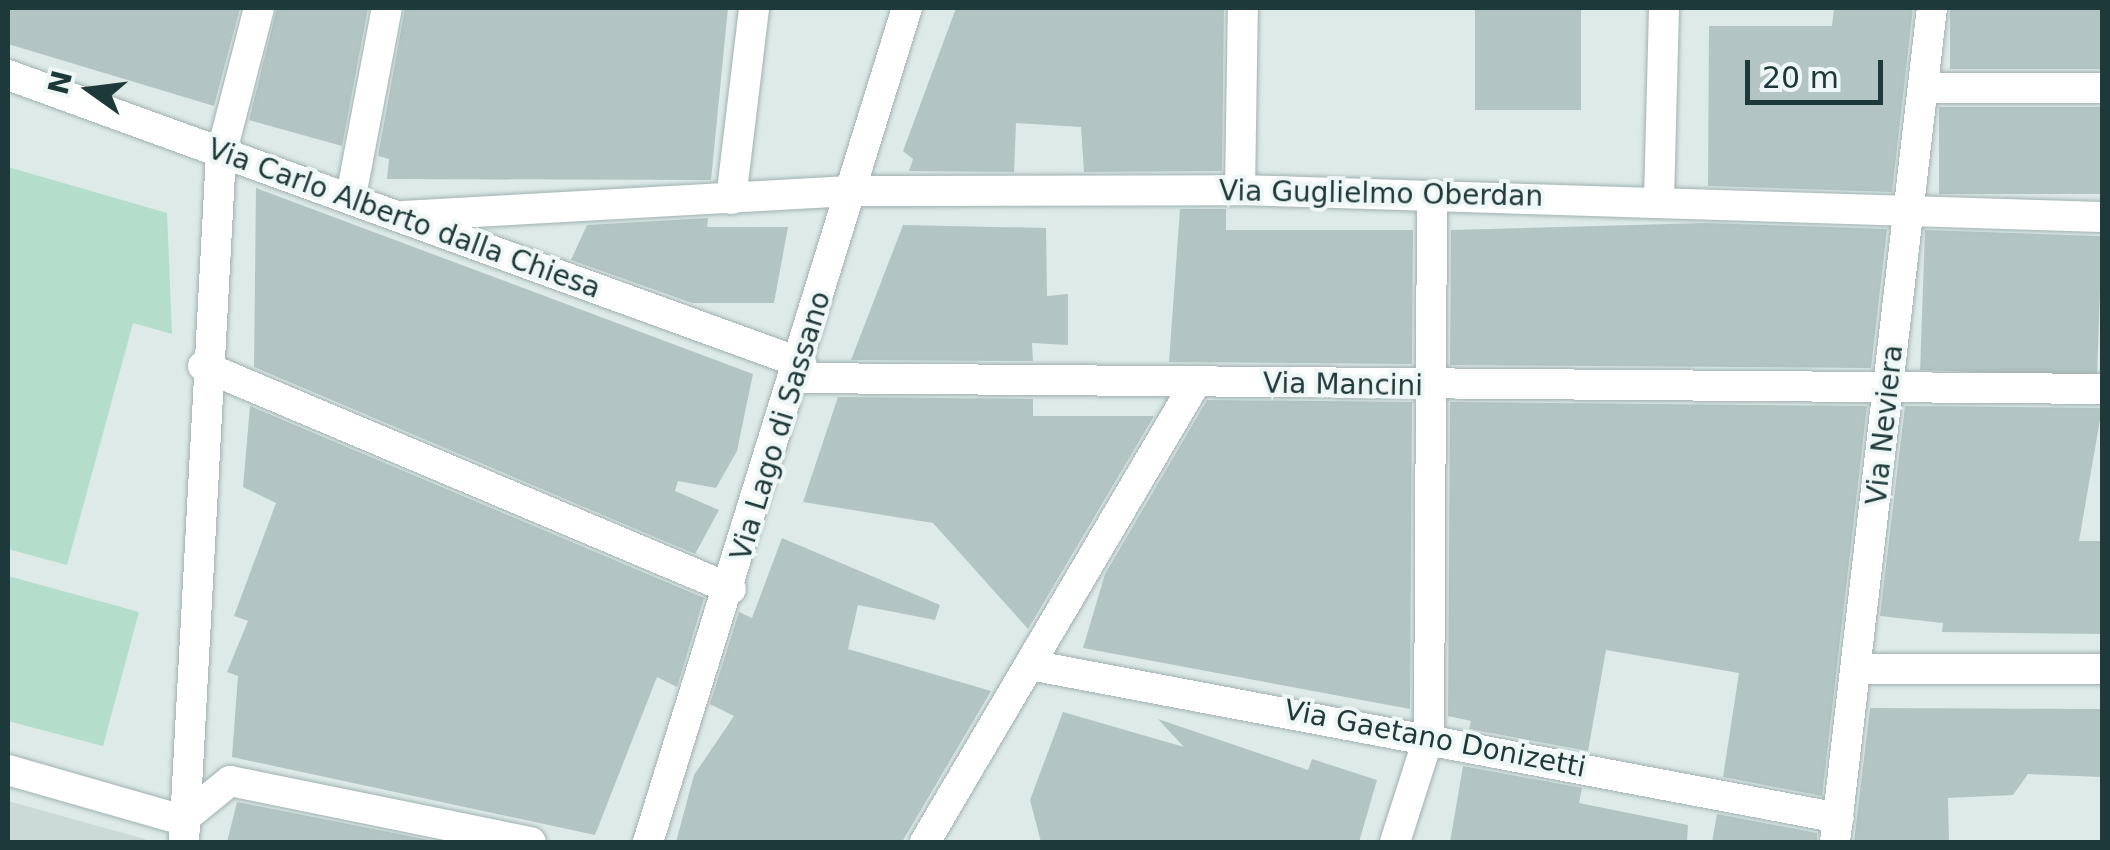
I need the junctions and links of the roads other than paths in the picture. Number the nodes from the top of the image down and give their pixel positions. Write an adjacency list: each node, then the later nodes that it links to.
1 (259, 8): 11 (street)
2 (388, 8): 14 (street)
3 (754, 8): 16 (street)
4 (907, 8): 13 (street, Via Lago di Sassano)
5 (1243, 8): 12 (street)
6 (1664, 8): 17 (street)
7 (1932, 8): 9 (street, Via Neviera)
8 (8, 75): 11 (street, Via Carlo Alberto dalla Chiesa)
9 (1924, 88): 10 (street); 19 (street, Via Neviera)
10 (2102, 88)
11 (221, 155): 14 (street, Via Carlo Alberto dalla Chiesa); 21 (street)
12 (1240, 190): 13 (street, Via Guglielmo Oberdan); 15 (street, Via Guglielmo Oberdan)
13 (854, 191): 16 (street, Via Guglielmo Oberdan); 22 (street, Via Lago di Sassano)
14 (351, 196): 18 (street, Via Carlo Alberto dalla Chiesa)
15 (1432, 196): 17 (street, Via Guglielmo Oberdan); 24 (street)
16 (731, 199): 18 (street, Via Guglielmo Oberdan)
17 (1659, 200): 19 (street, Via Guglielmo Oberdan)
18 (403, 216): 22 (street, Via Carlo Alberto dalla Chiesa)
19 (1907, 216): 20 (street, Via Guglielmo Oberdan); 25 (street, Via Neviera)
20 (2102, 217)
21 (204, 366): 27 (street); 34 (street)
22 (799, 370): 23 (street, Via Mancini); 27 (street, Via Lago di Sassano)
23 (1196, 382): 24 (street, Via Mancini); 28 (street)
24 (1433, 387): 25 (street, Via Mancini); 31 (street)
25 (1890, 388): 26 (street, Via Mancini); 29 (street, Via Neviera)
26 (2102, 389)
27 (731, 590): 36 (street, Via Lago di Sassano)
28 (1030, 665): 31 (street, Via Gaetano Donizetti); 37 (street)
29 (1857, 669): 30 (street); 33 (street, Via Neviera)
30 (2102, 669)
31 (1429, 736): 33 (street, Via Gaetano Donizetti); 38 (street)
32 (8, 770): 34 (street)
33 (1837, 830)
34 (183, 831): 35 (street)
35 (531, 842)
36 (648, 842)
37 (925, 842)
38 (1395, 842)

